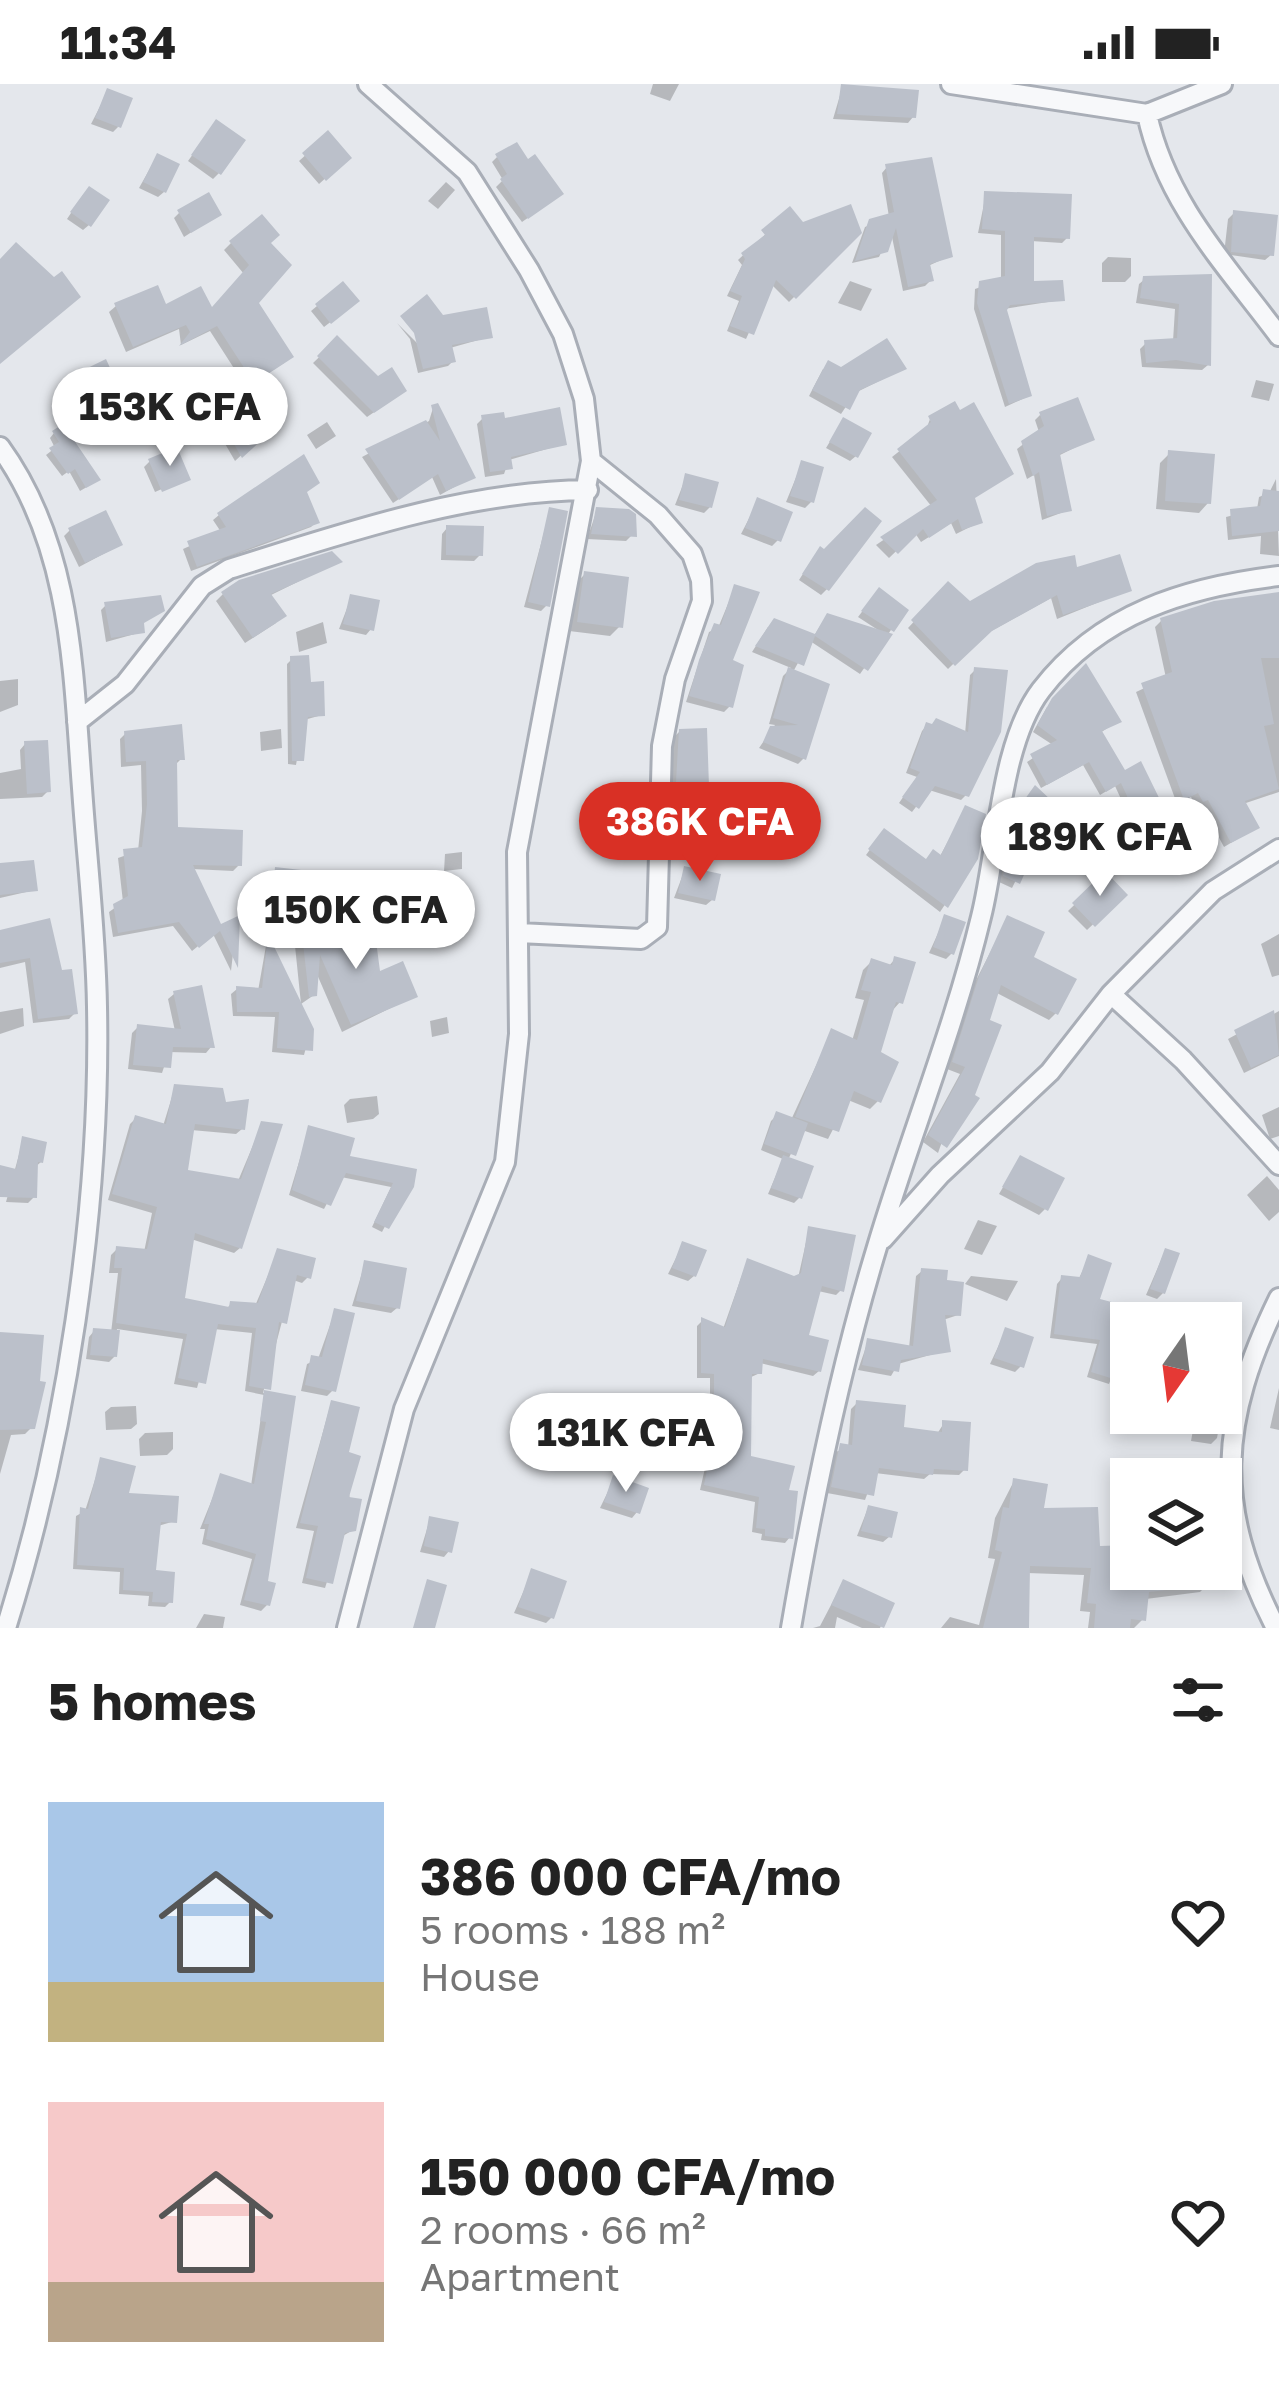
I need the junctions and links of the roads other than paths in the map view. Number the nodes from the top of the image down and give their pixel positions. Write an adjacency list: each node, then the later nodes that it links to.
1 (368, 84): 7 (street)
2 (952, 84): 4 (street)
3 (1222, 84): 4 (street)
4 (1147, 114): 5 (street)
5 (1279, 336)
6 (0, 447): 10 (street)
7 (591, 461): 8 (street); 12 (street)
8 (588, 490): 10 (street); 12 (street)
9 (1279, 576): 15 (street)
10 (77, 722): 17 (street)
11 (1279, 849): 13 (street)
12 (520, 933): 18 (street)
13 (1111, 994): 14 (street); 15 (street)
14 (1279, 1165)
15 (877, 1246): 19 (street)
16 (1279, 1298): 20 (street)
17 (6, 1628)
18 (347, 1628)
19 (791, 1628)
20 (1276, 1628)

